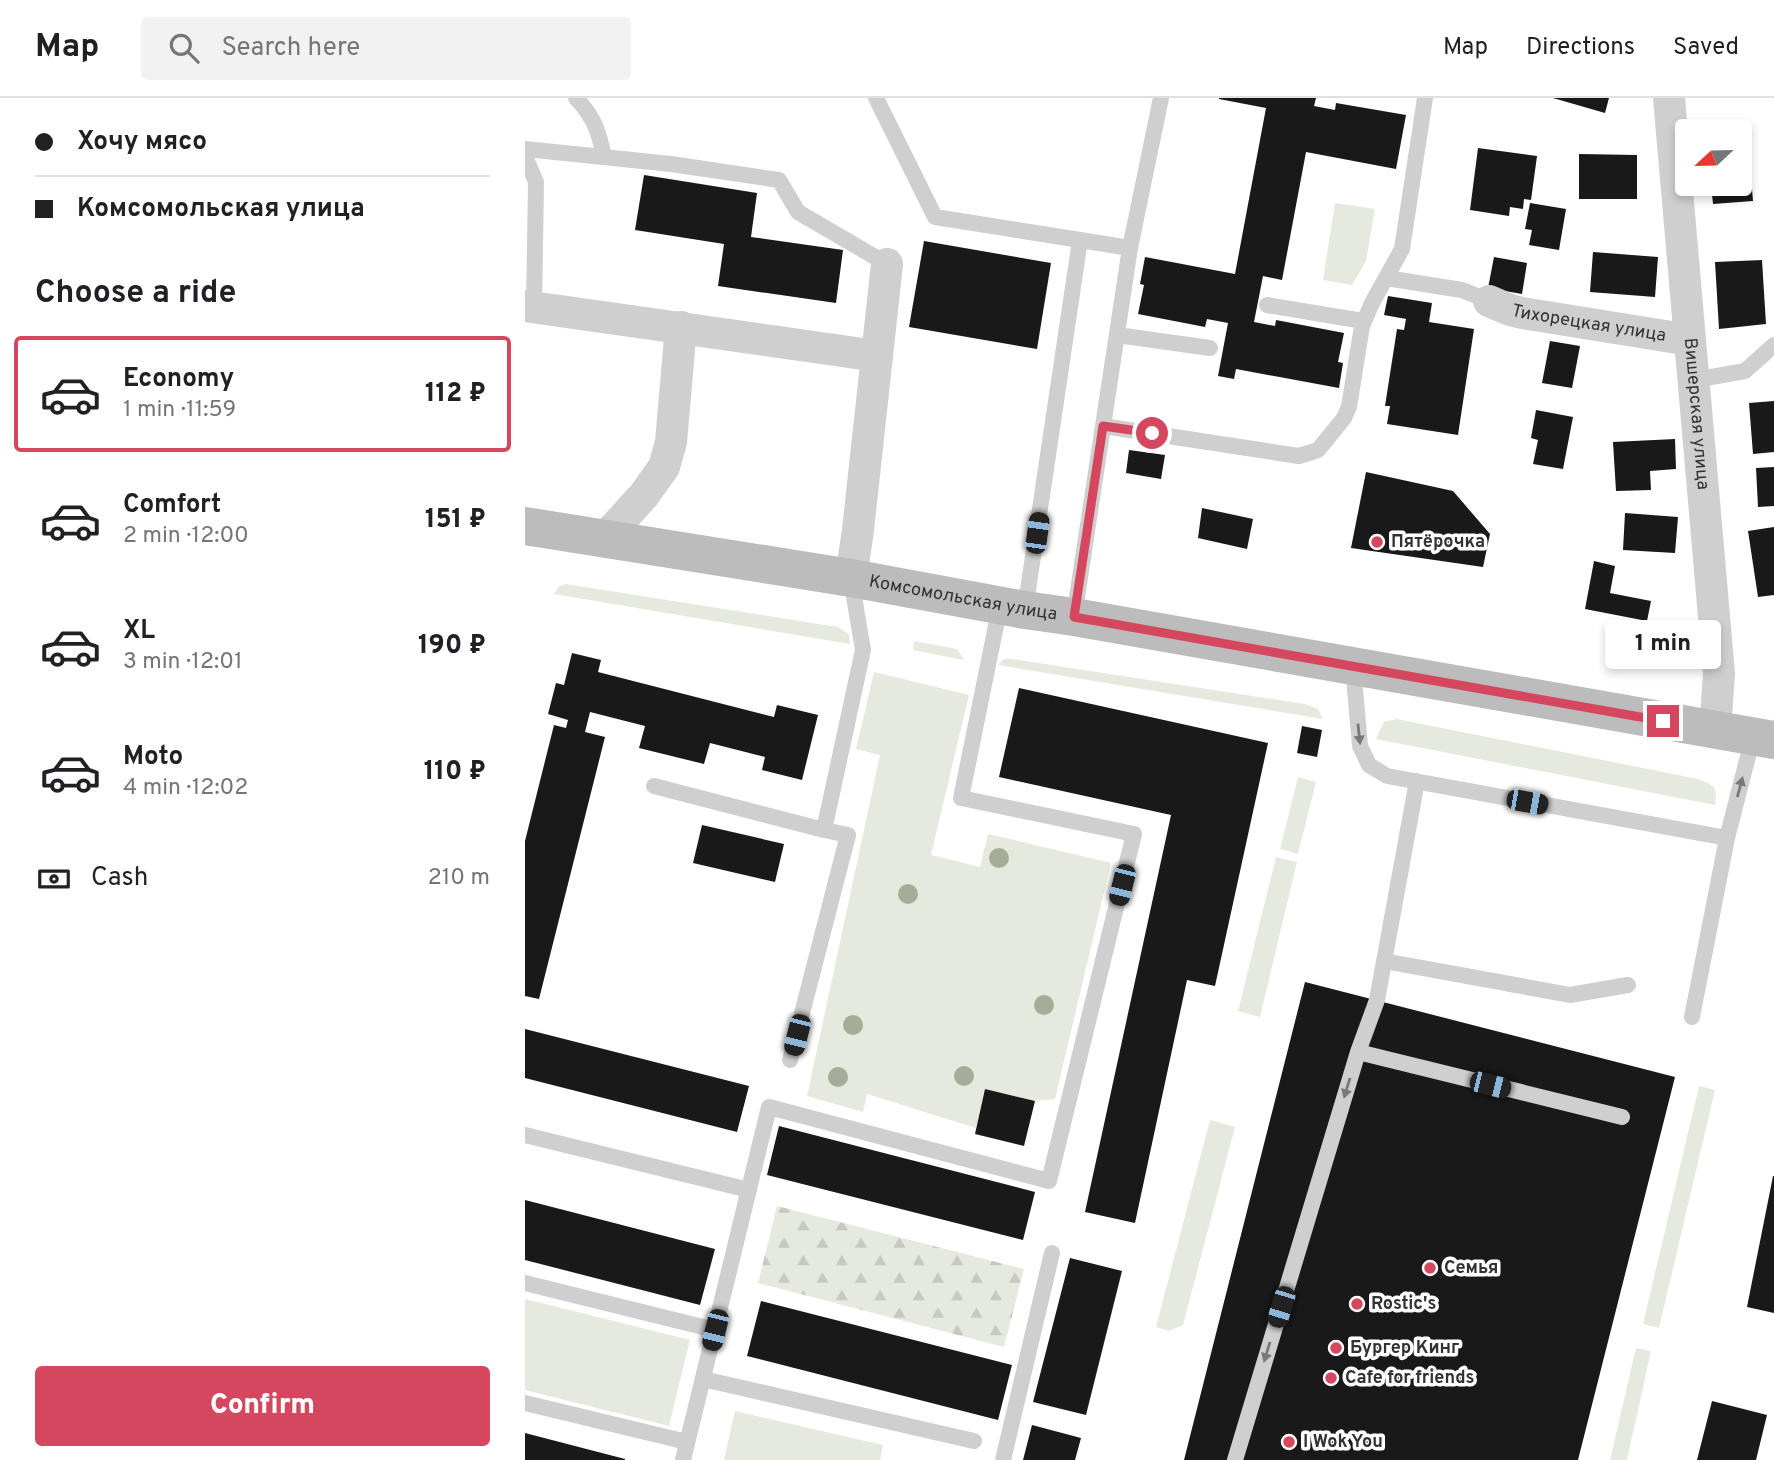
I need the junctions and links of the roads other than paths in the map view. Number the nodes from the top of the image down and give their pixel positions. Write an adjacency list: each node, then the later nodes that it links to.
1 (576, 98): 8 (lane)
2 (876, 98): 9 (lane)
3 (1161, 98): 10 (lane)
4 (1425, 98): 12 (lane)
5 (1669, 98): 19 (street, Вишерская улица)
6 (525, 149): 8 (lane)
7 (525, 156): 15 (lane)
8 (604, 157): 11 (lane)
9 (1080, 240): 10 (lane); 28 (lane)
10 (1130, 248): 18 (lane)
11 (887, 264): 22 (street)
12 (1387, 278): 13 (lane); 16 (lane)
13 (1489, 301): 19 (street, Тихорецкая улица)
14 (1267, 305): 16 (lane)
15 (530, 306): 17 (street)
16 (1363, 321): 24 (lane)
17 (681, 327): 22 (street); 26 (street)
18 (1117, 335): 21 (lane); 24 (lane)
19 (1690, 340): 23 (street, Вишерская улица)
20 (1774, 345): 23 (lane)
21 (1210, 348)
22 (877, 356): 27 (street)
23 (1694, 380): 31 (street, Вишерская улица)
24 (1103, 426): 29 (lane)
25 (525, 526): 26 (main road, Комсомольская улица)
26 (605, 538): 27 (main road, Комсомольская улица)
27 (851, 579): 28 (main road, Комсомольская улица); 35 (lane)
28 (1012, 608): 29 (main road, Комсомольская улица); 44 (lane)
29 (1074, 617): 30 (main road, Комсомольская улица)
30 (1353, 666): 31 (main road, Комсомольская улица); 33 (lane, one-way to 33)
31 (1715, 730): 32 (main road, Комсомольская улица)
32 (1764, 739): 36 (lane, one-way to 32)
33 (1417, 781): 36 (lane); 37 (lane)
34 (654, 786): 35 (lane)
35 (824, 830): 41 (lane)
36 (1727, 838): 39 (lane)
37 (1384, 961): 38 (lane); 40 (lane)
38 (1628, 985)
39 (1692, 1017)
40 (1358, 1052): 42 (lane); 54 (lane, one-way to 54)
41 (790, 1060)
42 (1622, 1117)
43 (525, 1135): 44 (lane)
44 (749, 1190): 47 (lane)
45 (1052, 1253): 53 (lane)
46 (525, 1283): 47 (lane)
47 (715, 1330): 48 (lane)
48 (703, 1379): 50 (lane); 51 (lane)
49 (525, 1403): 51 (lane)
50 (974, 1441)
51 (687, 1443): 52 (lane)
52 (683, 1460)
53 (1003, 1460)
54 (1235, 1460)

